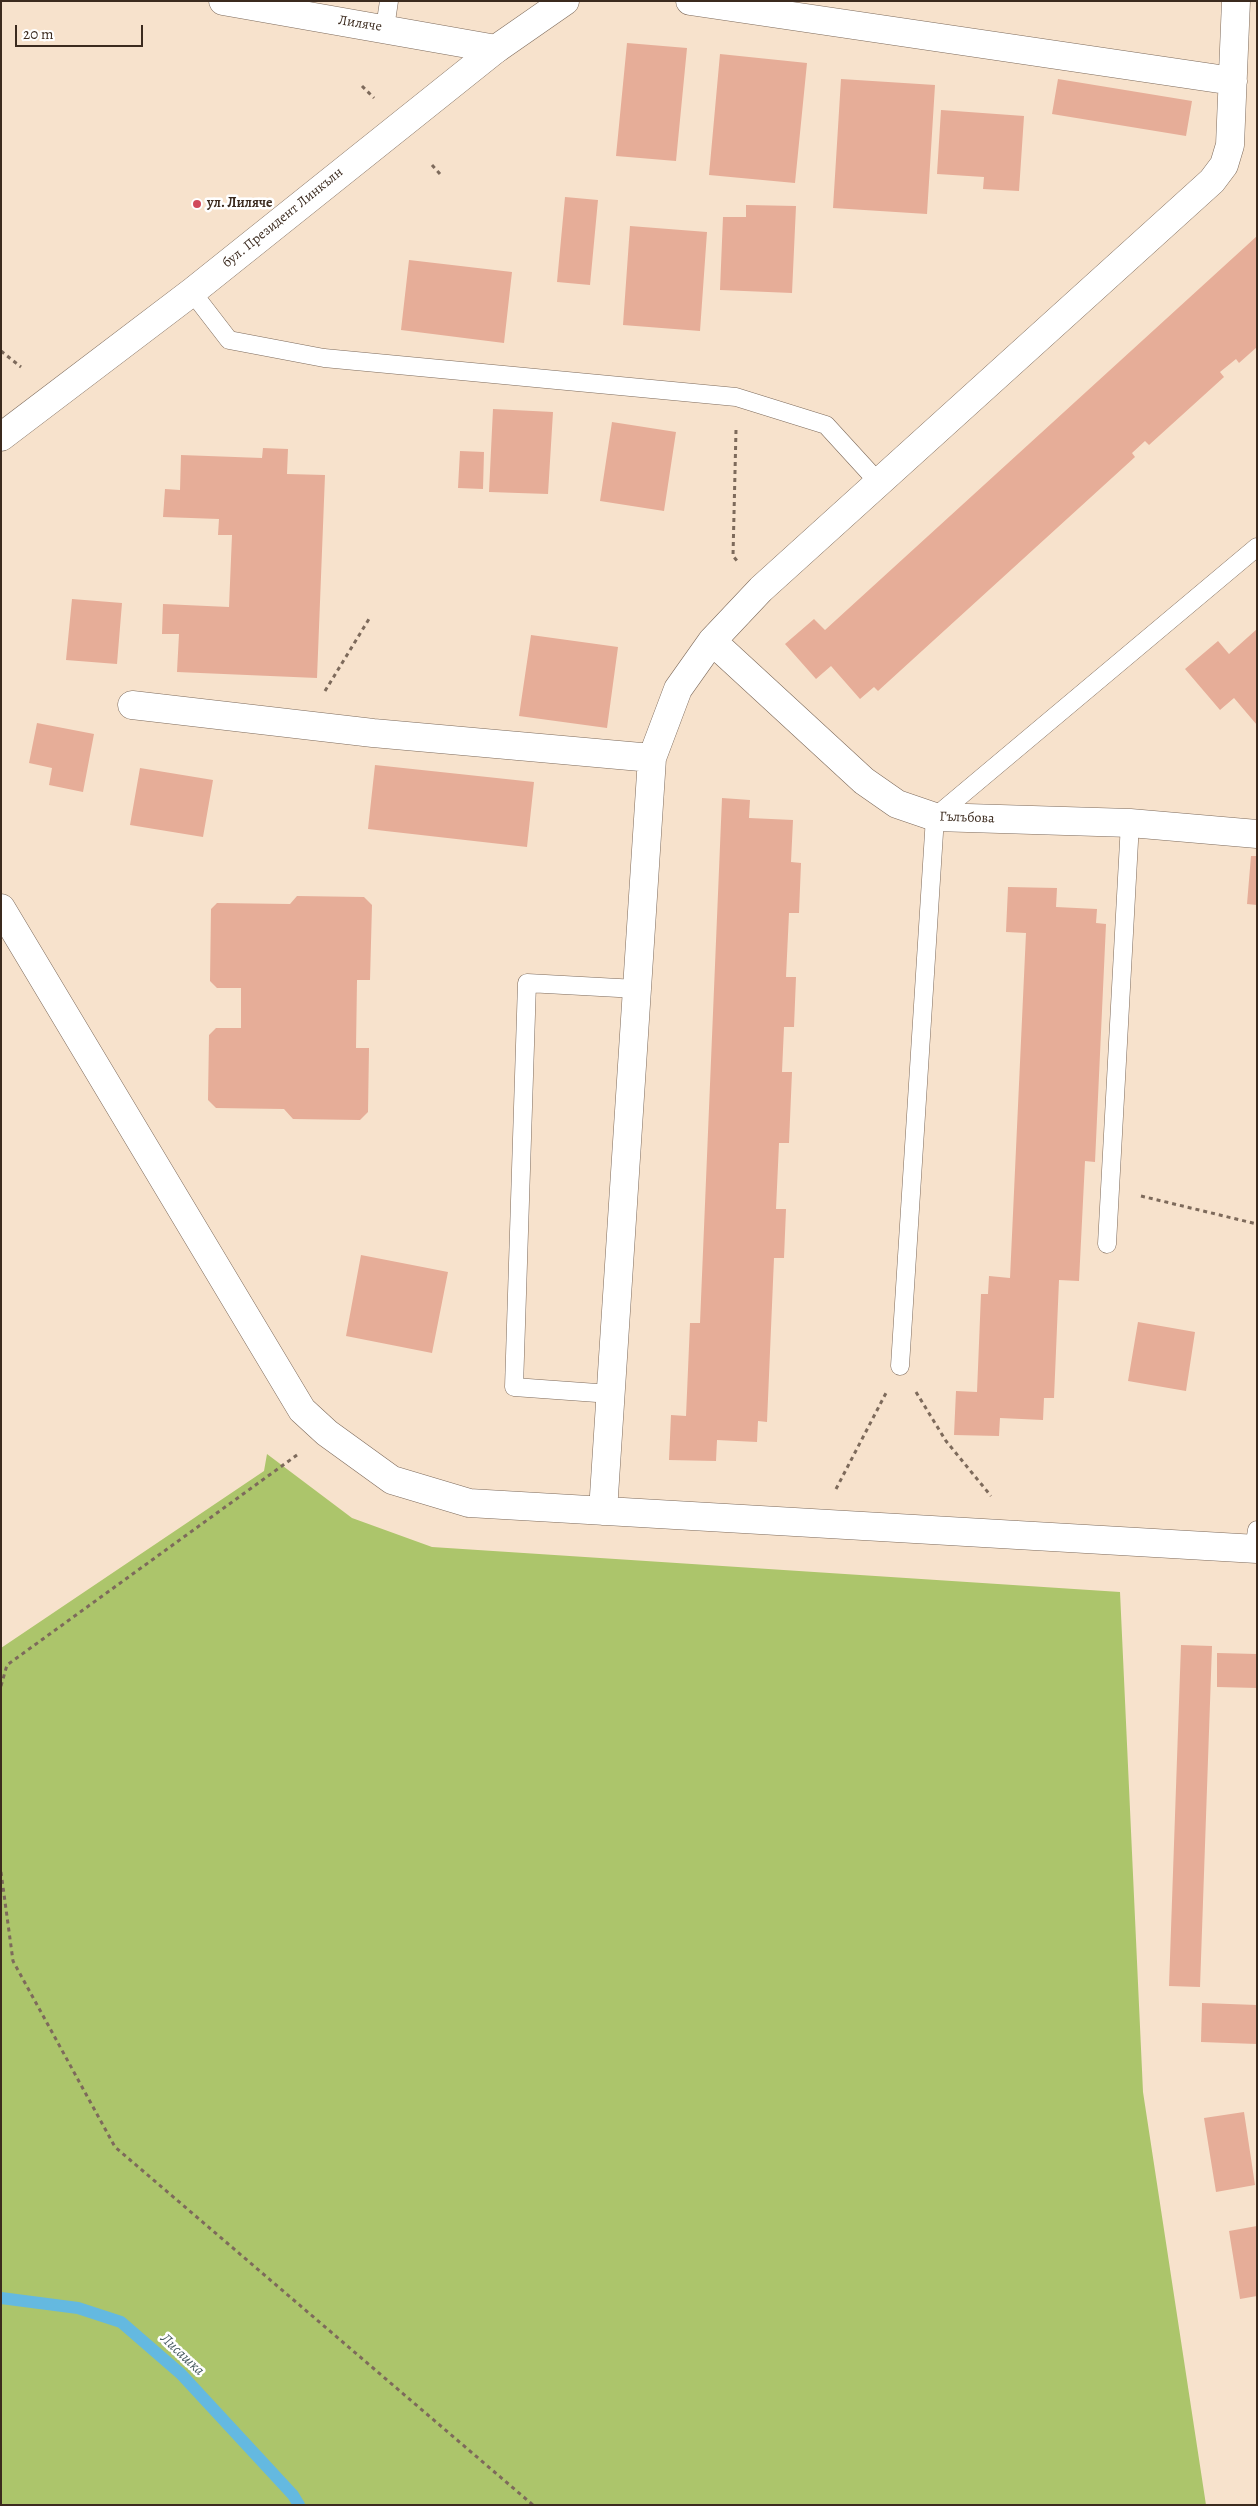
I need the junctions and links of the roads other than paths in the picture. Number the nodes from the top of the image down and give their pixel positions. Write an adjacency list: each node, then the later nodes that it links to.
1 (223, 1): 6 (street, Лиляче)
2 (389, 1): 6 (lane)
3 (565, 1): 7 (street, бул. Президент Линкълн)
4 (690, 1): 8 (street)
5 (1236, 1): 8 (street)
6 (385, 28): 7 (street, Лиляче)
7 (496, 49): 9 (street, бул. Президент Линкълн)
8 (1233, 81): 11 (street)
9 (192, 292): 10 (street, бул. Президент Линкълн); 11 (lane)
10 (1, 437)
11 (879, 483): 13 (street)
12 (1257, 547): 16 (lane)
13 (712, 641): 15 (street); 16 (street, Гълъбова)
14 (132, 705): 15 (street)
15 (652, 758): 20 (street)
16 (936, 817): 17 (street, Гълъбова); 22 (lane)
17 (1130, 823): 18 (street, Гълъбова); 21 (lane)
18 (1257, 834)
19 (1, 908): 24 (street)
20 (637, 989): 23 (street); 23 (lane)
21 (1107, 1244)
22 (900, 1366)
23 (611, 1394): 24 (street)
24 (604, 1510): 25 (street)
25 (1256, 1543)

